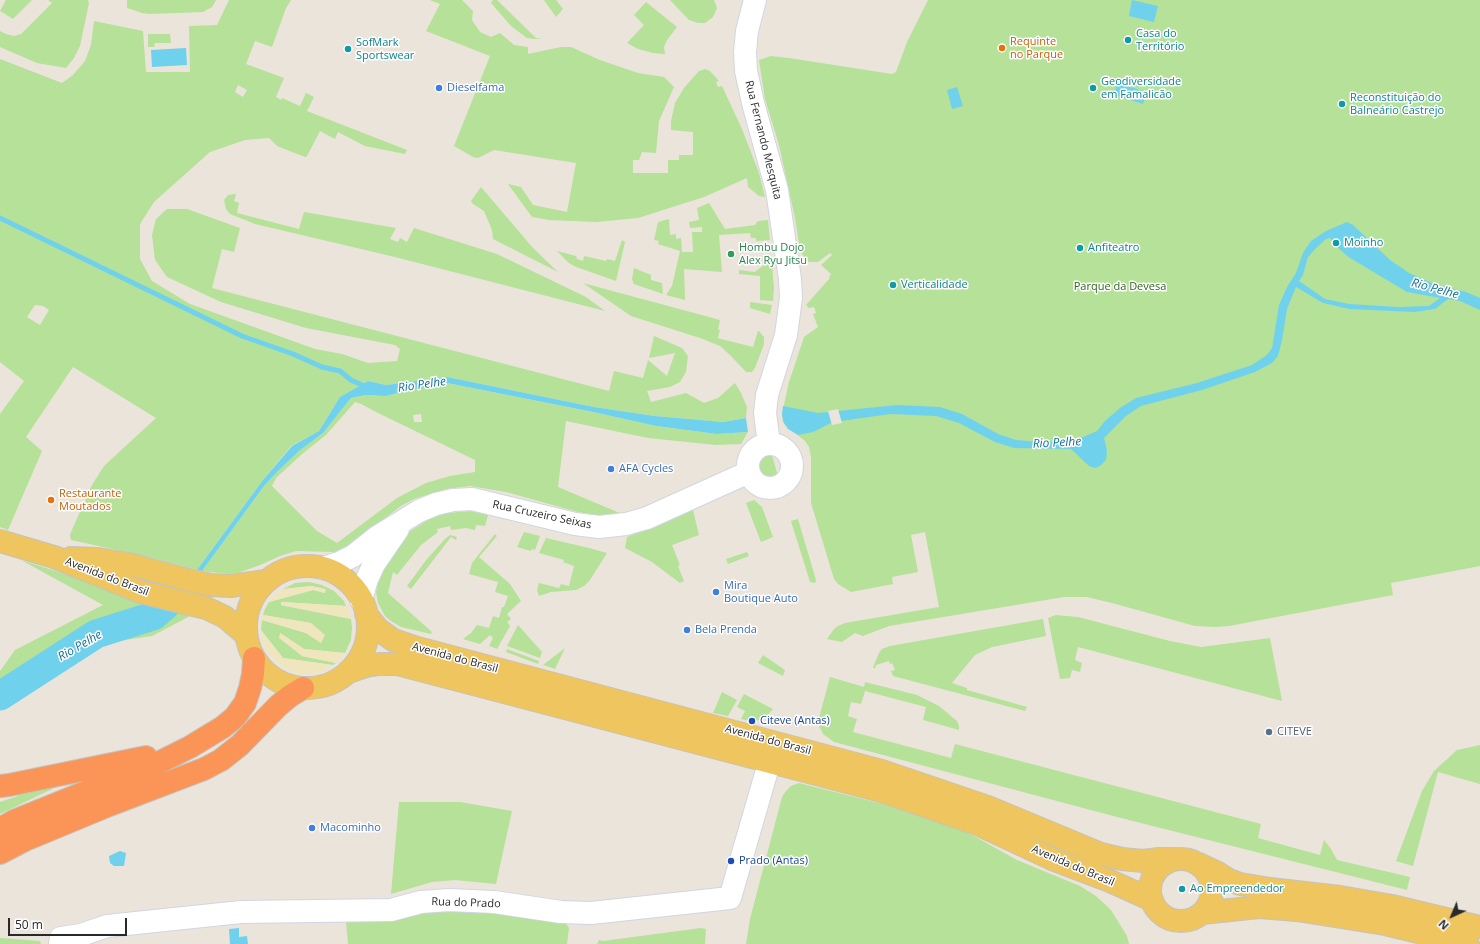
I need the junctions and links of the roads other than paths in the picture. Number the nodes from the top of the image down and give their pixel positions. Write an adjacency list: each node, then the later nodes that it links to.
1 (755, 0): 2 (street, Rua Fernando Mesquita)
2 (769, 444): 3 (street); 3 (street)
3 (749, 472): 4 (street, Rua Cruzeiro Seixas)
4 (402, 522): 7 (street, Rua Cruzeiro Seixas); 9 (street, Rua Cruzeiro Seixas)
5 (0, 541): 6 (main road, Avenida do Brasil)
6 (54, 557): 8 (main road, Avenida do Brasil); 10 (main road, Avenida do Brasil)
7 (323, 568): 8 (main road, Avenida do Brasil); 9 (main road, Avenida do Brasil)
8 (266, 581): 10 (main road, Avenida do Brasil)
9 (364, 607): 12 (main road, Avenida do Brasil); 19 (main road, Avenida do Brasil)
10 (246, 635): 11 (main road, Avenida do Brasil)
11 (254, 658): 13 (main road, Avenida do Brasil); 14 (highway)
12 (348, 672): 13 (main road, Avenida do Brasil); 15 (main road, Avenida do Brasil)
13 (304, 688): 18 (highway)
14 (190, 747): 16 (highway); 17 (highway)
15 (770, 760): 21 (main road, Avenida do Brasil); 24 (street, Rua do Prado)
16 (5, 786)
17 (7, 825)
18 (0, 852)
19 (1174, 859): 20 (main road); 21 (main road)
20 (1199, 864): 22 (main road); 23 (main road)
21 (1152, 900): 22 (main road)
22 (1202, 913): 25 (main road)
23 (1480, 927)
24 (60, 941)
25 (1468, 944)

